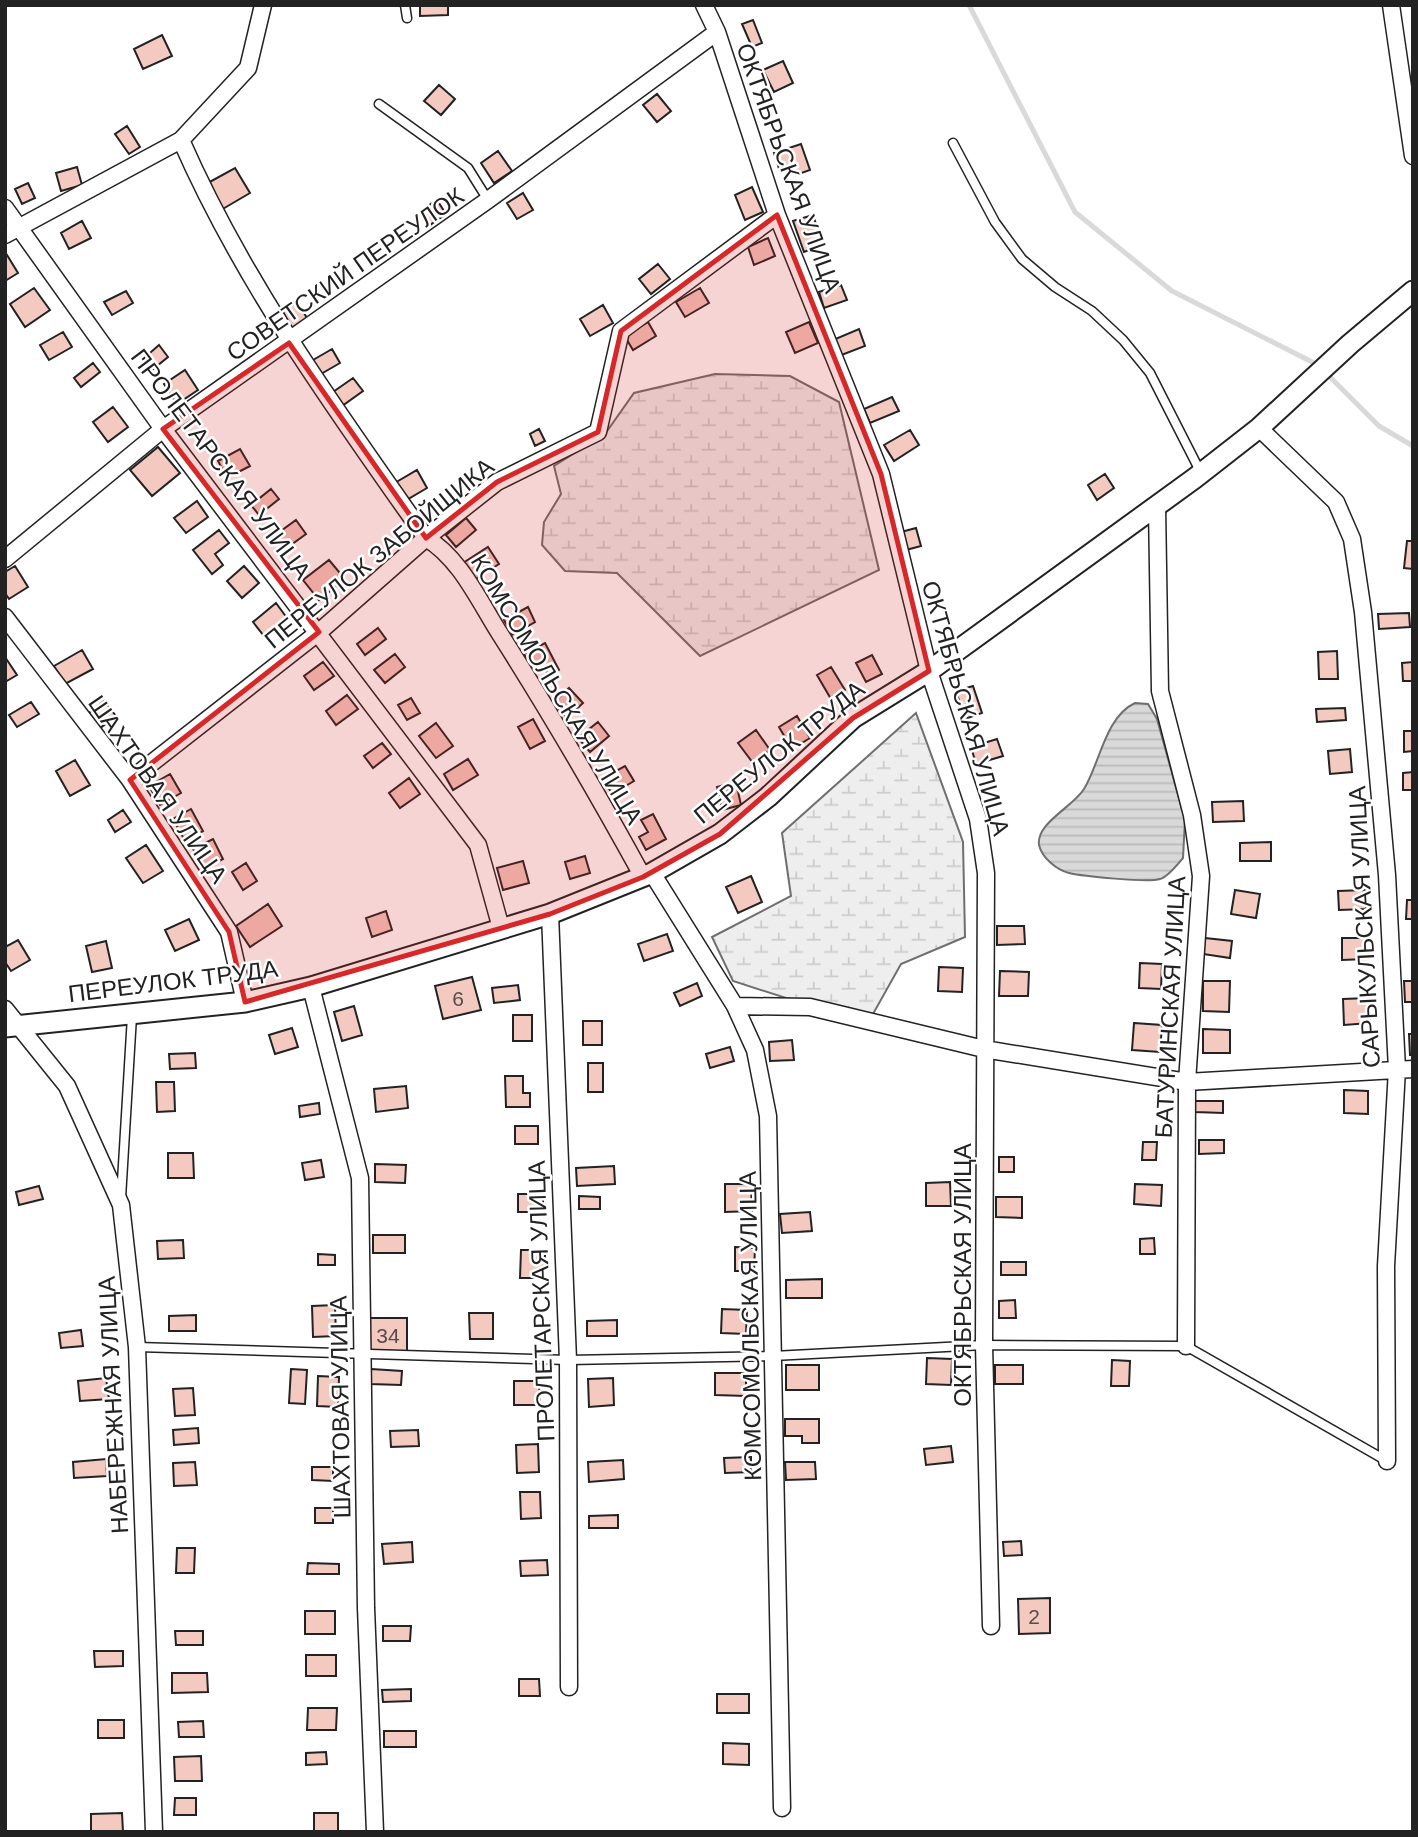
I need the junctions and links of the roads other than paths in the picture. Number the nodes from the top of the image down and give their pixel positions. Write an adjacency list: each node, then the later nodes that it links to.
1 (263, 5): 8 (street)
2 (405, 5): 5 (lane)
3 (704, 5): 6 (street, ОКТЯБРЬСКАЯ УЛИЦА)
4 (1391, 5): 10 (street)
5 (407, 18)
6 (717, 32): 11 (street, СОВЕТСКИЙ ПЕРЕУЛОК); 13 (street, ОКТЯБРЬСКАЯ УЛИЦА)
7 (379, 104): 11 (lane)
8 (181, 140): 14 (street); 16 (street, КОМСОМОЛЬСКАЯ УЛИЦА)
9 (953, 143): 19 (lane)
10 (1413, 156)
11 (488, 200): 16 (street, СОВЕТСКИЙ ПЕРЕУЛОК)
12 (5, 208): 14 (street, ПРОЛЕТАРСКАЯ УЛИЦА)
13 (777, 215): 21 (street, ПЕРЕУЛОК ЗАБОЙЩИКА); 25 (street, ОКТЯБРЬСКАЯ УЛИЦА)
14 (12, 231): 18 (street, ПРОЛЕТАРСКАЯ УЛИЦА)
15 (1413, 291): 17 (street, ПЕРЕУЛОК ТРУДА)
16 (289, 343): 18 (street, СОВЕТСКИЙ ПЕРЕУЛОК); 21 (street, КОМСОМОЛЬСКАЯ УЛИЦА)
17 (1259, 428): 19 (street, ПЕРЕУЛОК ТРУДА); 36 (street, САРЫКУЛЬСКАЯ УЛИЦА)
18 (163, 429): 22 (street, СОВЕТСКИЙ ПЕРЕУЛОК); 24 (street, ПРОЛЕТАРСКАЯ УЛИЦА)
19 (1201, 473): 20 (street, ПЕРЕУЛОК ТРУДА)
20 (1157, 506): 25 (street, ПЕРЕУЛОК ТРУДА); 37 (street, БАТУРИНСКАЯ УЛИЦА)
21 (426, 538): 24 (street, ПЕРЕУЛОК ЗАБОЙЩИКА); 27 (street, КОМСОМОЛЬСКАЯ УЛИЦА)
22 (5, 559)
23 (5, 617): 26 (street, ШАХТОВАЯ УЛИЦА)
24 (319, 632): 26 (street, ПЕРЕУЛОК ЗАБОЙЩИКА); 29 (street, ПРОЛЕТАРСКАЯ УЛИЦА)
25 (929, 671): 27 (street, ПЕРЕУЛОК ТРУДА); 35 (street, ОКТЯБРЬСКАЯ УЛИЦА)
26 (130, 780): 31 (street, ШАХТОВАЯ УЛИЦА)
27 (648, 875): 28 (street, ПЕРЕУЛОК ТРУДА); 32 (street, КОМСОМОЛЬСКАЯ УЛИЦА)
28 (550, 914): 29 (street, ПЕРЕУЛОК ТРУДА); 44 (street, ПРОЛЕТАРСКАЯ УЛИЦА)
29 (501, 928): 30 (street, ПЕРЕУЛОК ТРУДА)
30 (311, 987): 31 (street, ПЕРЕУЛОК ТРУДА); 42 (street, ШАХТОВАЯ УЛИЦА)
31 (245, 1002): 33 (street, ПЕРЕУЛОК ТРУДА)
32 (735, 1006): 35 (street); 43 (street, КОМСОМОЛЬСКАЯ УЛИЦА)
33 (132, 1013): 34 (street, ПЕРЕУЛОК ТРУДА); 38 (lane)
34 (9, 1020): 38 (street, НАБЕРЕЖНАЯ УЛИЦА)
35 (984, 1049): 37 (street); 39 (street, ОКТЯБРЬСКАЯ УЛИЦА)
36 (1405, 1069): 37 (street); 45 (street, САРЫКУЛЬСКАЯ УЛИЦА)
37 (1187, 1082): 40 (street, БАТУРИНСКАЯ УЛИЦА)
38 (121, 1205): 41 (street, НАБЕРЕЖНАЯ УЛИЦА)
39 (984, 1345): 40 (lane); 43 (lane); 46 (street, ОКТЯБРЬСКАЯ УЛИЦА)
40 (1186, 1346): 45 (lane)
41 (137, 1347): 42 (lane); 49 (street, НАБЕРЕЖНАЯ УЛИЦА)
42 (361, 1356): 44 (lane); 50 (street, ШАХТОВАЯ УЛИЦА)
43 (773, 1356): 44 (lane); 48 (street, КОМСОМОЛЬСКАЯ УЛИЦА)
44 (568, 1360): 47 (street, ПРОЛЕТАРСКАЯ УЛИЦА)
45 (1387, 1461)
46 (991, 1626)
47 (569, 1687)
48 (782, 1808)
49 (154, 1832)
50 (374, 1832)

